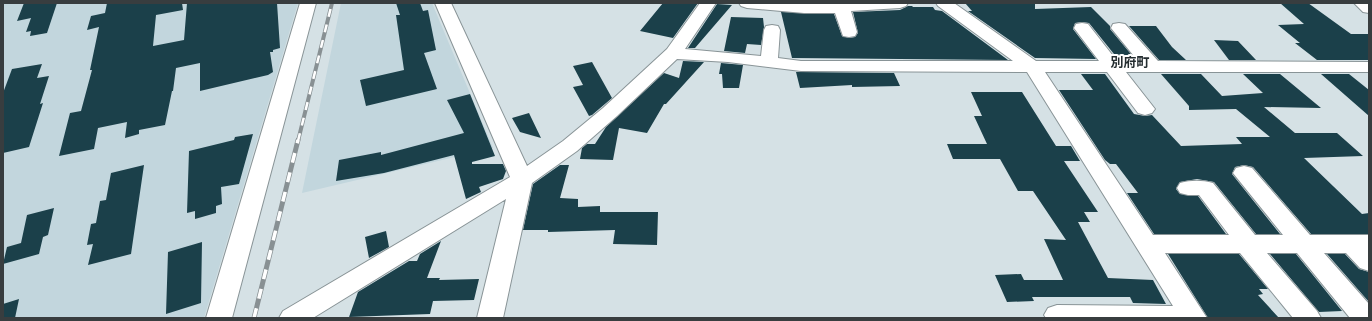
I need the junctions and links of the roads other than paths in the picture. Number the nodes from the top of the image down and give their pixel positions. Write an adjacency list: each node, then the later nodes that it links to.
1 (308, 3): 30 (street)
2 (443, 3): 22 (street)
3 (708, 3): 14 (street)
4 (747, 3): 8 (street)
5 (900, 3): 8 (street)
6 (944, 3): 16 (street)
7 (1362, 3): 9 (highway)
8 (842, 8): 13 (street)
9 (1369, 8)
10 (1082, 28): 17 (street)
11 (1119, 28): 18 (street)
12 (772, 30): 15 (street)
13 (849, 32)
14 (673, 53): 15 (street); 22 (street)
15 (769, 62): 16 (street)
16 (1033, 67): 17 (street); 24 (street)
17 (1112, 67): 18 (street); 20 (street)
18 (1153, 67): 19 (street)
19 (1369, 67)
20 (1145, 109)
21 (1244, 173): 26 (street)
22 (522, 180): 31 (street); 32 (street)
23 (1188, 188): 25 (street)
24 (1146, 244): 25 (street); 33 (street)
25 (1248, 244): 26 (street); 34 (street)
26 (1302, 244): 27 (street); 35 (street)
27 (1361, 244): 28 (street)
28 (1369, 262)
29 (1057, 315): 33 (street)
30 (219, 318)
31 (292, 318)
32 (490, 318)
33 (1193, 318)
34 (1308, 318)
35 (1365, 318)

